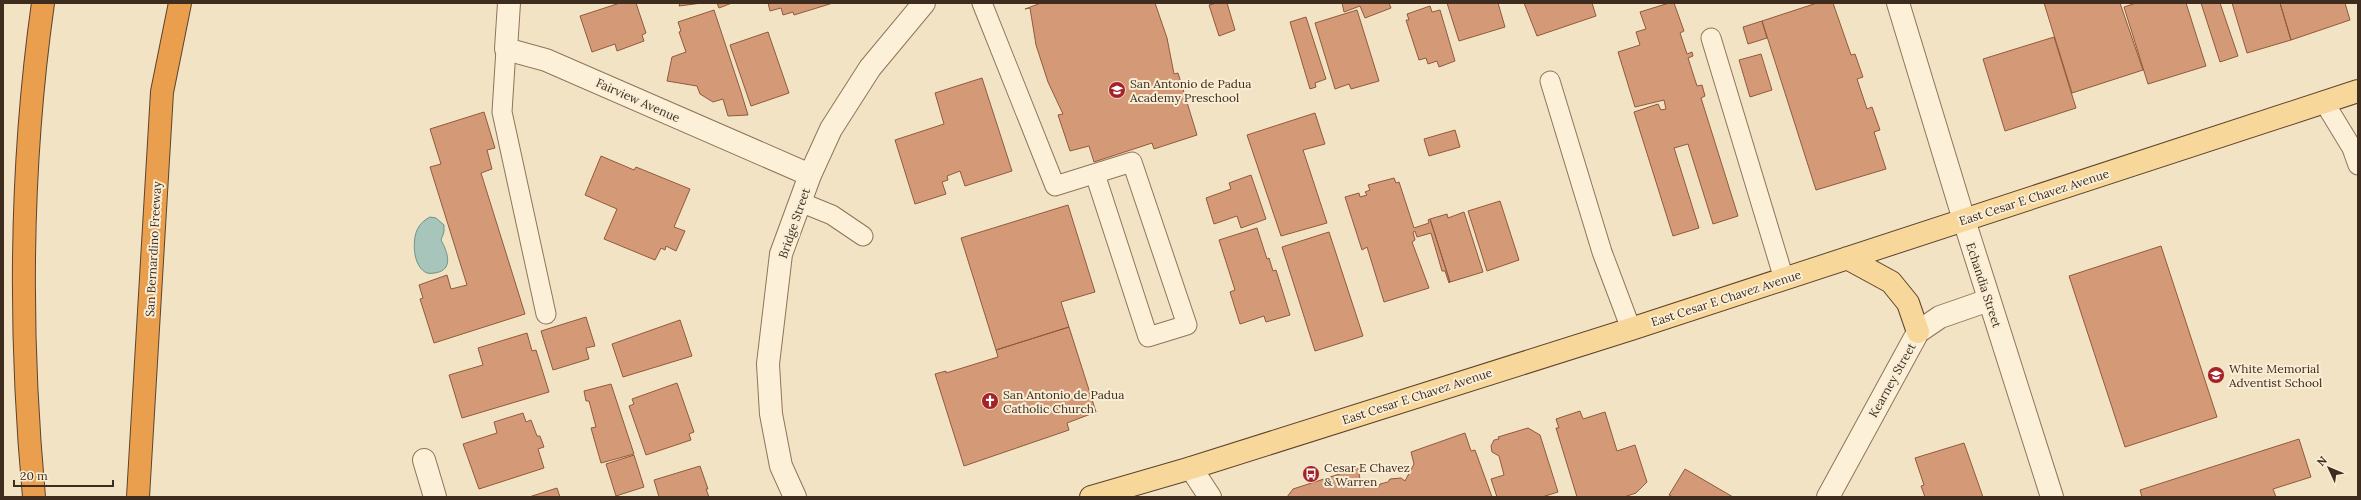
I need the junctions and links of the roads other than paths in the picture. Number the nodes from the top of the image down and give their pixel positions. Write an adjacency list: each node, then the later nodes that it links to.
1 (43, 3): 26 (highway)
2 (180, 3): 27 (highway, San Bernardino Freeway)
3 (509, 3): 8 (street)
4 (924, 3): 14 (street, Bridge Street)
5 (982, 3): 13 (lane)
6 (1898, 3): 16 (street, Echandia Street)
7 (1711, 38): 19 (lane)
8 (506, 49): 14 (street, Fairview Avenue); 21 (lane)
9 (1550, 81): 22 (lane)
10 (2358, 91): 11 (main road, East Cesar E Chavez Avenue)
11 (2324, 102): 12 (lane); 16 (main road, East Cesar E Chavez Avenue)
12 (2358, 166)
13 (1095, 174): 13 (lane)
14 (810, 175): 15 (street, Bridge Street)
15 (800, 202): 17 (lane); 29 (street, Bridge Street)
16 (1964, 220): 18 (main road, East Cesar E Chavez Avenue); 20 (street, Echandia Street)
17 (863, 236)
18 (1847, 258): 19 (main road, East Cesar E Chavez Avenue); 23 (main road)
19 (1784, 278): 22 (main road, East Cesar E Chavez Avenue)
20 (1989, 300): 23 (street, Kearney Street); 33 (street, Echandia Street)
21 (546, 314)
22 (1631, 329): 25 (main road, East Cesar E Chavez Avenue)
23 (1918, 332): 32 (street, Kearney Street)
24 (424, 460): 28 (street)
25 (1191, 468): 30 (main road, East Cesar E Chavez Avenue); 31 (street)
26 (34, 497)
27 (138, 497)
28 (435, 497)
29 (795, 497)
30 (1091, 497)
31 (1210, 497)
32 (1828, 497)
33 (2052, 497)

